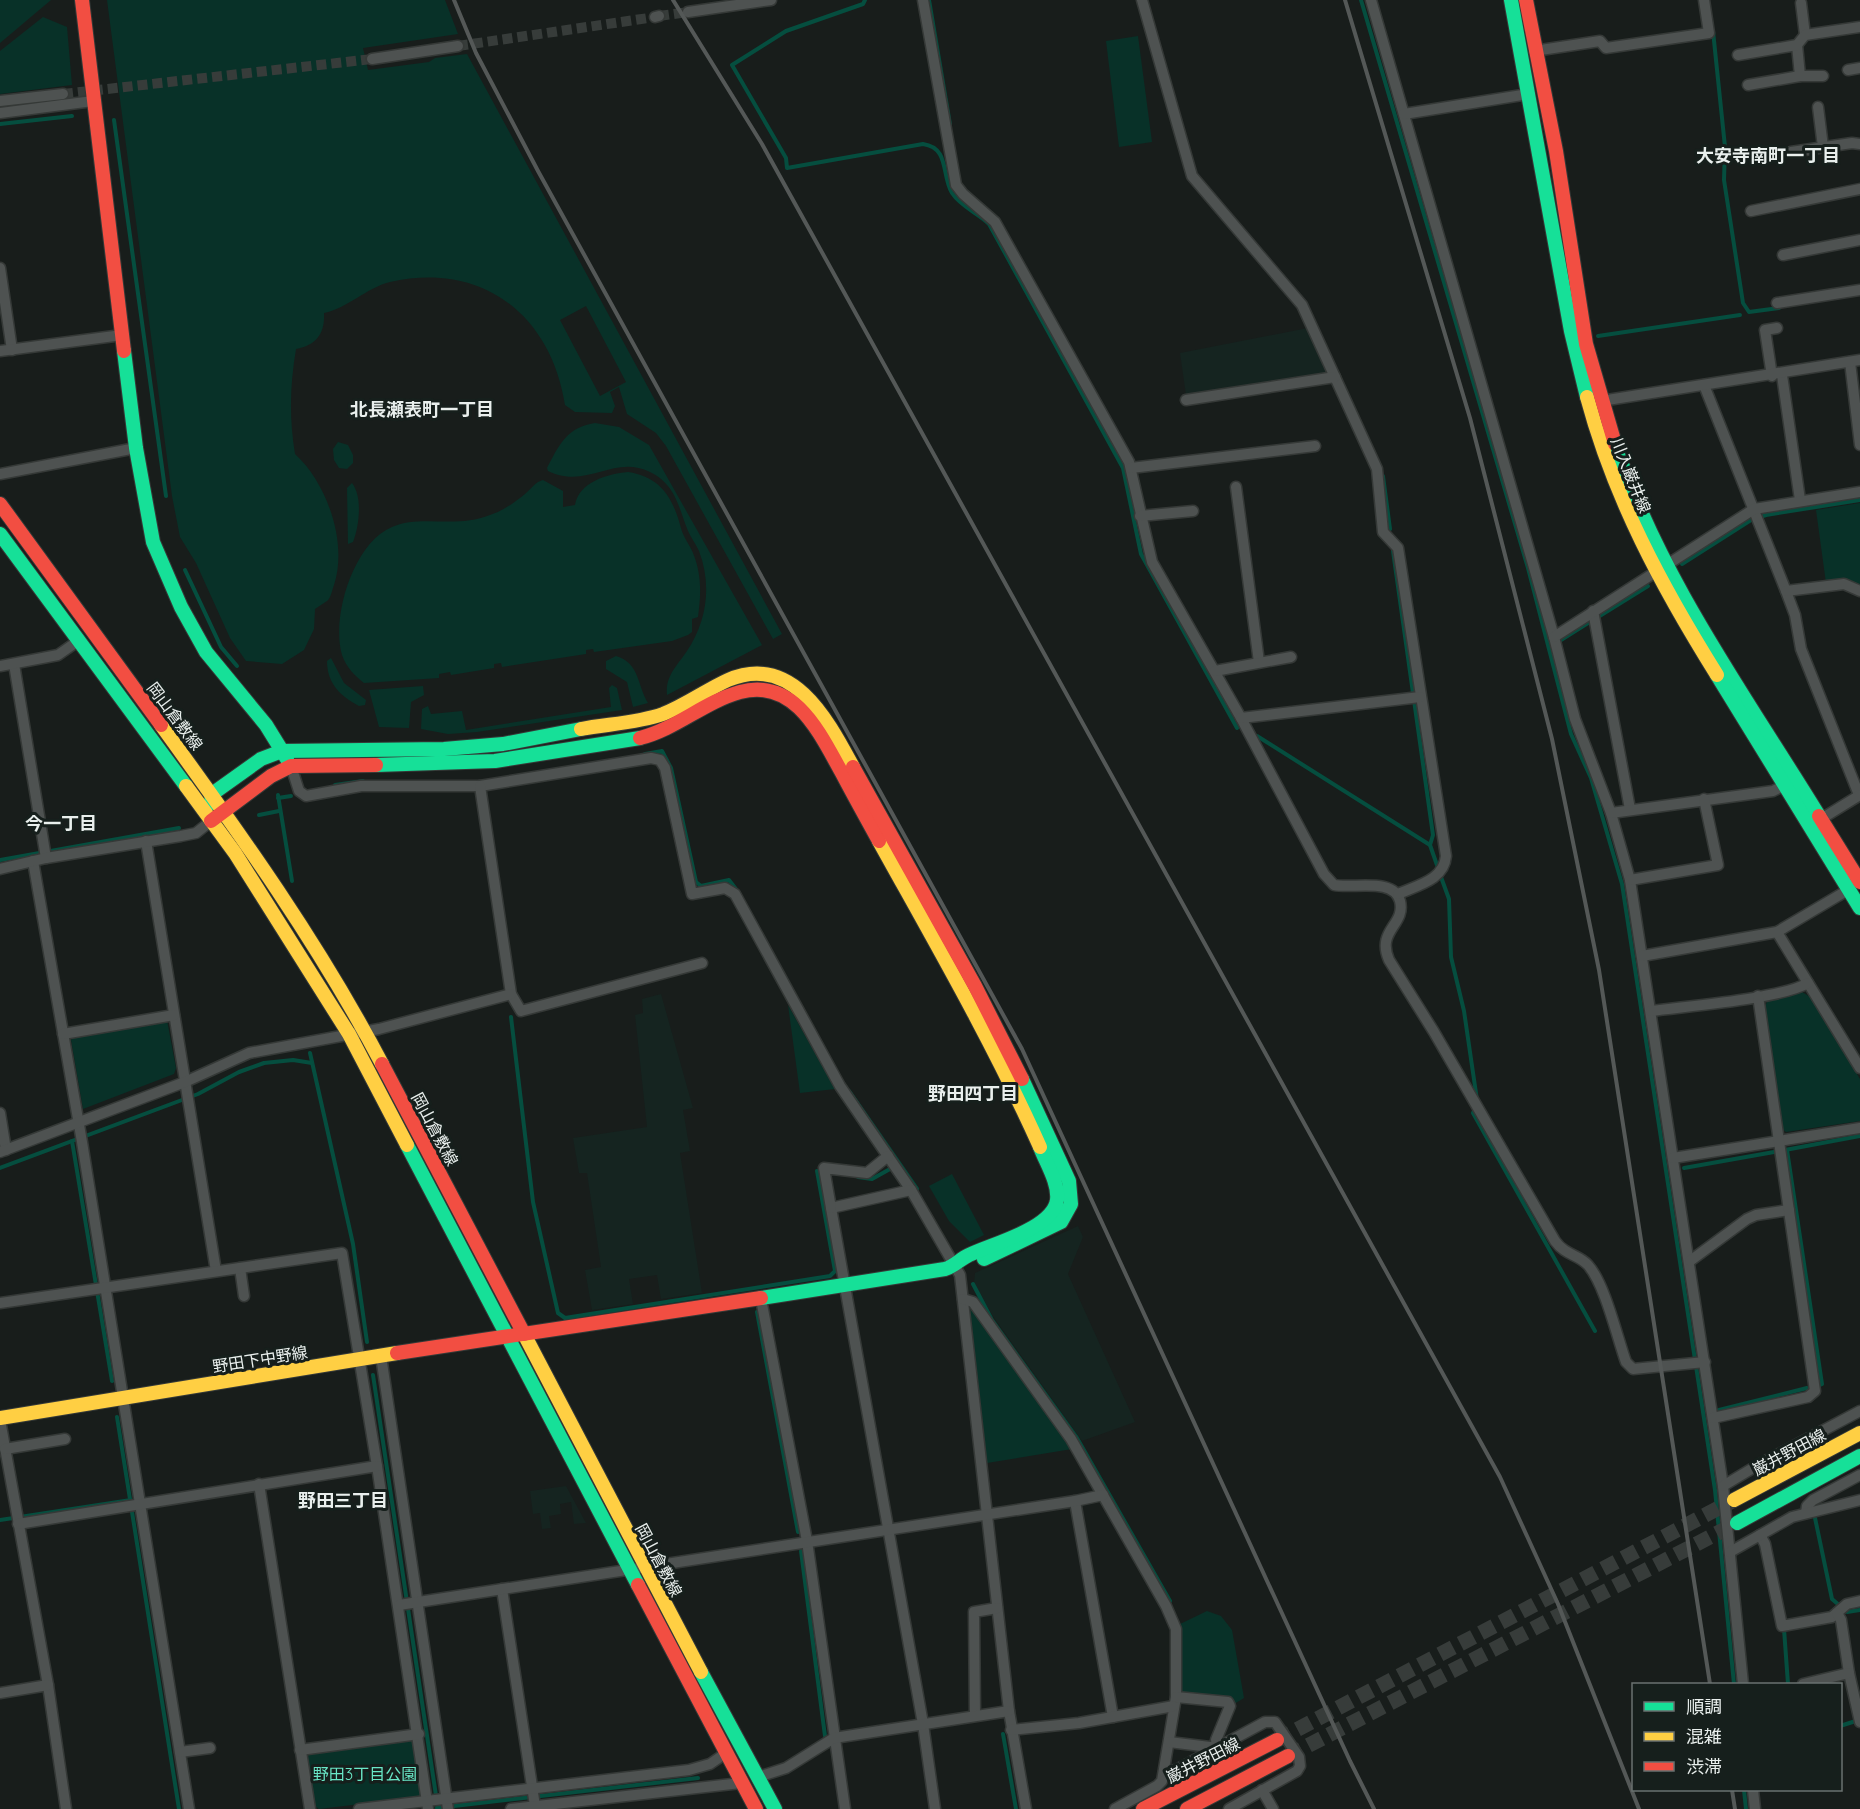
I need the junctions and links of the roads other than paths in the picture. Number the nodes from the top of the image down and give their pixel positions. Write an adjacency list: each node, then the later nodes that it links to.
1 (82, 0): 24 (main road)
2 (771, 0): 10 (street)
3 (923, 0): 51 (street)
4 (1142, 0): 44 (street)
5 (1371, 0): 27 (street)
6 (1511, 0): 22 (main road, 川入巌井線)
7 (1526, 0): 15 (main road, 川入巌井線)
8 (1704, 0): 15 (street)
9 (1801, 3): 12 (street)
10 (688, 12)
11 (1860, 27): 12 (street)
12 (1805, 35): 13 (street)
13 (1797, 45): 16 (street); 18 (street)
14 (458, 46): 17 (street)
15 (1534, 51): 47 (main road, 川入巌井線)
16 (1738, 55)
17 (372, 59)
18 (1800, 76): 19 (street); 20 (street)
19 (1823, 76)
20 (1748, 85)
21 (63, 94): 23 (street)
22 (1528, 94): 27 (street); 61 (main road, 川入巌井線)
23 (0, 101)
24 (93, 101): 26 (street); 39 (main road)
25 (1818, 107): 29 (street)
26 (0, 113)
27 (1404, 114): 65 (street)
28 (1860, 144): 29 (street)
29 (1823, 147): 30 (street)
30 (1791, 152)
31 (1860, 189): 32 (street)
32 (1751, 211)
33 (1860, 240): 34 (street)
34 (1783, 255)
35 (0, 268): 40 (street)
36 (1860, 290): 37 (street)
37 (1777, 303)
38 (1777, 328): 43 (street)
39 (122, 335): 40 (street); 50 (main road)
40 (12, 350): 41 (street)
41 (0, 351)
42 (1855, 361): 43 (street); 48 (street)
43 (1777, 375): 45 (street); 55 (street)
44 (1335, 377): 46 (street); 72 (street)
45 (1704, 385): 47 (street); 58 (street)
46 (1186, 400)
47 (1601, 401): 61 (main road, 川入巌井線)
48 (1860, 445)
49 (1315, 446): 51 (street)
50 (136, 448): 52 (street); 74 (main road)
51 (1131, 468): 59 (street)
52 (0, 474)
53 (1236, 487): 68 (street)
54 (1860, 492): 55 (street)
55 (1800, 500): 58 (street)
56 (0, 504): 78 (main road, 岡山倉敷線)
57 (1193, 511): 59 (street)
58 (1756, 515): 61 (street); 62 (street)
59 (1140, 516): 71 (street)
60 (0, 534): 66 (main road, 岡山倉敷線)
61 (1661, 567): 64 (street); 76 (main road, 川入巌井線); 84 (main road, 川入巌井線)
62 (1786, 591): 63 (street); 79 (street)
63 (1860, 591)
64 (1593, 611): 65 (street); 81 (street)
65 (1554, 637): 83 (street)
66 (78, 640): 69 (street); 85 (main road, 岡山倉敷線)
67 (1291, 657): 68 (street)
68 (1259, 662): 71 (street)
69 (14, 664): 70 (street); 87 (street)
70 (0, 666)
71 (1215, 671): 73 (street)
72 (1416, 697): 73 (street); 92 (street)
73 (1241, 718): 92 (street)
74 (282, 751): 75 (main road); 78 (main road); 118 (main road, 野田下中野線)
75 (291, 766): 77 (street); 82 (main road); 118 (main road)
76 (1785, 785): 80 (street); 91 (main road, 川入巌井線)
77 (480, 786): 98 (street); 112 (street)
78 (212, 794): 82 (main road, 岡山倉敷線); 85 (main road)
79 (1860, 795): 84 (street)
80 (1704, 799): 81 (street); 90 (street)
81 (1630, 809): 83 (street)
82 (224, 811): 85 (main road); 102 (main road, 岡山倉敷線)
83 (1611, 813): 90 (street)
84 (1821, 819): 91 (main road, 川入巌井線)
85 (211, 821): 86 (street); 104 (main road, 岡山倉敷線)
86 (146, 841): 87 (street); 101 (street)
87 (46, 853): 88 (street)
88 (33, 861): 89 (street); 103 (street)
89 (0, 869)
90 (1630, 880): 95 (street)
91 (1854, 886): 93 (main road, 川入巌井線); 94 (street)
92 (1398, 894): 131 (street)
93 (1860, 908)
94 (1777, 932): 95 (street); 97 (street)
95 (1642, 956): 100 (street)
96 (702, 963): 98 (street)
97 (1808, 983): 99 (street); 105 (street)
98 (511, 994): 102 (street)
99 (1758, 996): 100 (street); 110 (street)
100 (1651, 1011): 113 (street)
101 (174, 1015): 103 (street); 106 (street)
102 (364, 1031): 104 (street); 127 (main road, 岡山倉敷線)
103 (63, 1034): 109 (street)
104 (349, 1034): 106 (street); 128 (main road, 岡山倉敷線)
105 (1860, 1068)
106 (185, 1082): 109 (street); 120 (street)
107 (0, 1113): 111 (street)
108 (1860, 1128): 110 (street)
109 (80, 1133): 111 (street); 122 (street)
110 (1779, 1142): 113 (street); 116 (street)
111 (3, 1151)
112 (888, 1156): 114 (street); 115 (street)
113 (1673, 1158): 117 (street)
114 (911, 1190): 115 (street); 118 (street)
115 (831, 1208): 121 (street)
116 (1790, 1210): 117 (street); 134 (street)
117 (1690, 1261): 131 (street)
118 (956, 1265): 121 (main road, 野田下中野線); 125 (street)
119 (240, 1268): 120 (street); 123 (street); 130 (street)
120 (216, 1271): 122 (street)
121 (846, 1285): 124 (main road, 野田下中野線); 153 (street)
122 (99, 1288): 126 (street); 132 (street)
123 (244, 1296)
124 (761, 1299): 127 (main road, 野田下中野線); 155 (street)
125 (963, 1299): 144 (street); 149 (street)
126 (0, 1303)
127 (525, 1334): 128 (main road, 野田下中野線); 157 (main road, 岡山倉敷線)
128 (506, 1336): 129 (main road, 野田下中野線); 158 (main road, 岡山倉敷線)
129 (381, 1356): 130 (main road, 野田下中野線); 161 (street)
130 (360, 1359): 132 (main road, 野田下中野線); 140 (street)
131 (1699, 1363): 134 (street)
132 (123, 1397): 135 (main road, 野田下中野線); 148 (street)
133 (1860, 1411): 143 (street)
134 (1713, 1418): 143 (street)
135 (0, 1419): 138 (street)
136 (1860, 1433): 145 (main road, 巌井野田線)
137 (65, 1439): 138 (street)
138 (5, 1449): 151 (street)
139 (1860, 1456): 152 (main road)
140 (378, 1466): 142 (street); 161 (street)
141 (1860, 1475): 150 (street)
142 (259, 1484): 148 (street); 182 (street)
143 (1723, 1486): 156 (street)
144 (1103, 1495): 147 (street); 169 (street)
145 (1734, 1500)
146 (1860, 1500): 150 (street)
147 (1075, 1502): 149 (street); 172 (street)
148 (135, 1504): 151 (street); 183 (street)
149 (987, 1514): 153 (street); 162 (street)
150 (1806, 1514): 154 (street)
151 (17, 1519): 167 (street)
152 (1737, 1523)
153 (888, 1529): 155 (street); 174 (street)
154 (1760, 1535): 156 (street); 163 (street)
155 (807, 1541): 157 (street); 177 (street)
156 (1730, 1552): 165 (street)
157 (645, 1568): 158 (street); 187 (main road, 岡山倉敷線)
158 (631, 1570): 159 (street); 184 (main road, 岡山倉敷線)
159 (502, 1589): 161 (street); 191 (street)
160 (1860, 1601): 163 (street)
161 (408, 1604): 176 (street); 192 (street)
162 (997, 1608): 170 (street); 171 (street)
163 (1840, 1613): 164 (street)
164 (1849, 1673): 166 (street); 173 (street)
165 (1743, 1683)
166 (1807, 1683)
167 (48, 1685): 168 (street); 194 (street)
168 (0, 1693)
169 (1175, 1701): 172 (street); 179 (street); 181 (street)
170 (1009, 1711): 171 (street); 175 (street)
171 (975, 1715): 174 (street)
172 (1113, 1717): 175 (street)
173 (1860, 1721)
174 (923, 1724): 177 (street); 202 (street)
175 (1011, 1730): 203 (street)
176 (419, 1734): 182 (street); 192 (street)
177 (834, 1738): 187 (street); 201 (street)
178 (1277, 1740): 205 (main road, 巌井野田線)
179 (1169, 1742): 181 (street); 186 (street)
180 (210, 1748): 183 (street)
181 (1218, 1748): 186 (street); 189 (street)
182 (300, 1750): 196 (street)
183 (180, 1752): 195 (street)
184 (726, 1753): 188 (main road, 岡山倉敷線); 191 (street)
185 (1288, 1756): 206 (main road)
186 (1164, 1772): 204 (street)
187 (758, 1777): 200 (main road, 岡山倉敷線)
188 (741, 1783): 191 (street); 199 (main road, 岡山倉敷線)
189 (1262, 1790): 193 (street); 207 (street)
190 (1753, 1791): 208 (street)
191 (534, 1797): 192 (street); 198 (street)
192 (437, 1802): 197 (street)
193 (1232, 1808)
194 (66, 1809)
195 (189, 1809)
196 (310, 1809)
197 (360, 1809)
198 (511, 1809)
199 (756, 1809)
200 (775, 1809)
201 (844, 1809)
202 (935, 1809)
203 (1026, 1809)
204 (1115, 1809)
205 (1143, 1809)
206 (1187, 1809)
207 (1273, 1809)
208 (1755, 1809)

